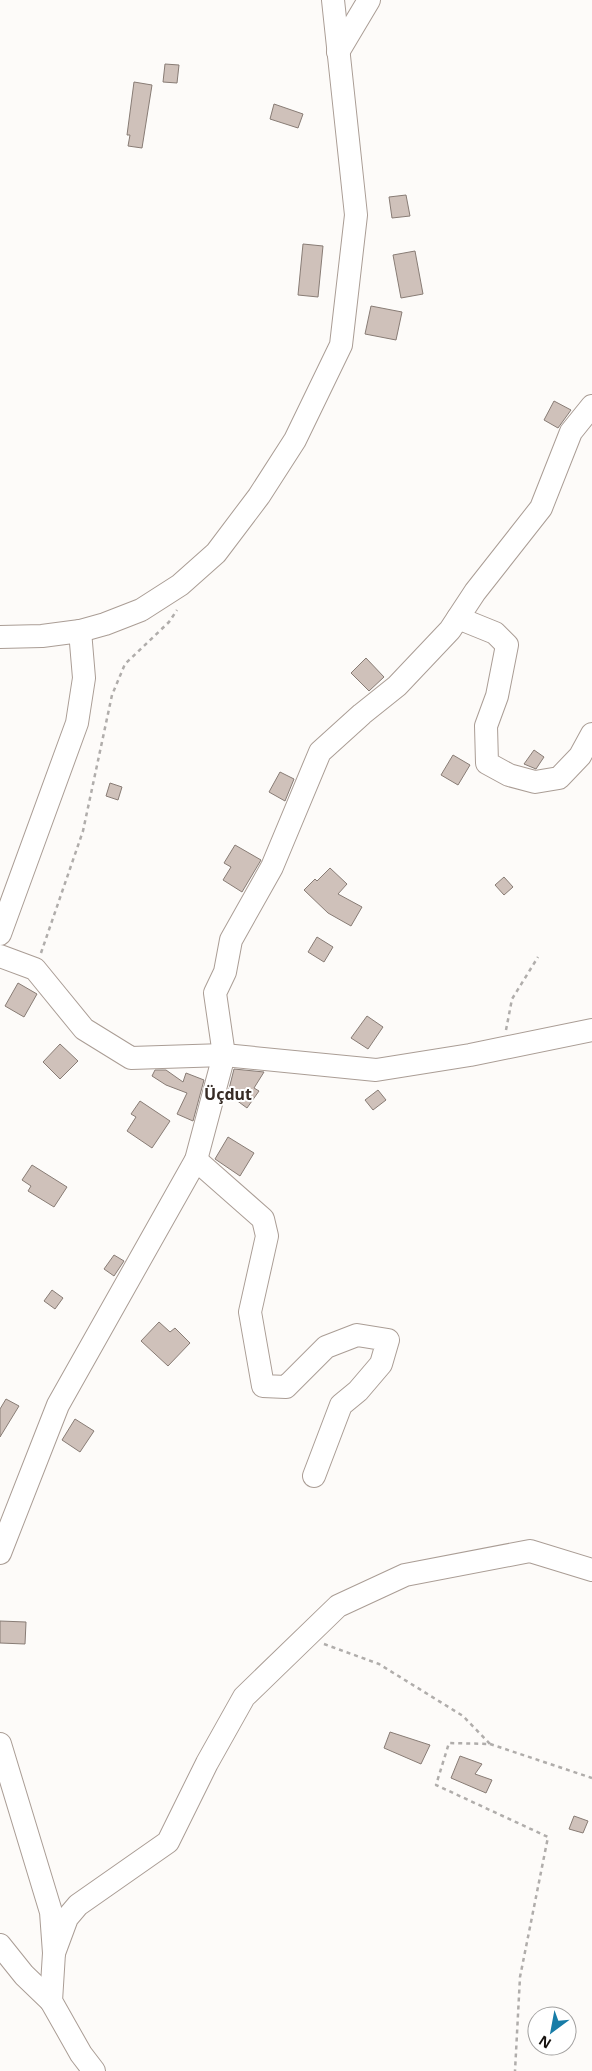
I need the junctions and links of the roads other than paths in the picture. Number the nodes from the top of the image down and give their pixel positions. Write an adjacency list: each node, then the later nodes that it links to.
1 (333, 0): 3 (street)
2 (369, 0): 3 (street)
3 (338, 52): 6 (street)
4 (592, 406): 5 (street)
5 (458, 618): 8 (street); 12 (street)
6 (80, 631): 7 (street); 9 (street)
7 (0, 637)
8 (592, 734)
9 (0, 934)
10 (0, 956): 12 (street)
11 (592, 1030): 12 (street)
12 (224, 1055): 13 (street)
13 (196, 1160): 14 (street); 15 (street)
14 (314, 1476)
15 (0, 1553)
16 (592, 1570): 19 (street)
17 (0, 1744): 19 (street)
18 (0, 1945): 20 (street)
19 (54, 1953): 20 (street)
20 (51, 2001): 21 (street)
21 (94, 2071)

